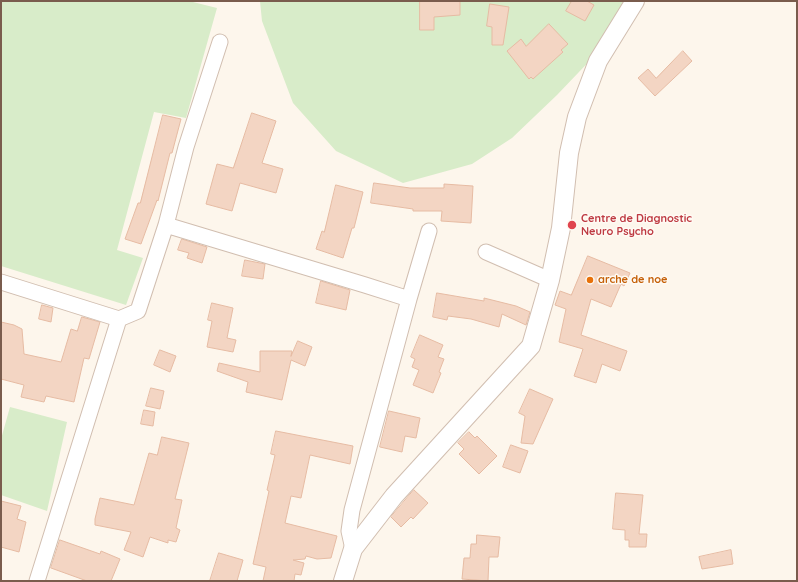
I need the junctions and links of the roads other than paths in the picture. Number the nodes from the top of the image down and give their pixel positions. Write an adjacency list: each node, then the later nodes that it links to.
1 (635, 1): 6 (street)
2 (220, 42): 3 (street)
3 (166, 225): 8 (street); 9 (street)
4 (429, 231): 8 (street)
5 (486, 252): 6 (street)
6 (550, 280): 10 (street)
7 (1, 282): 9 (street)
8 (409, 299): 10 (street)
9 (118, 319): 11 (street)
10 (353, 550): 12 (street)
11 (37, 581)
12 (343, 581)

